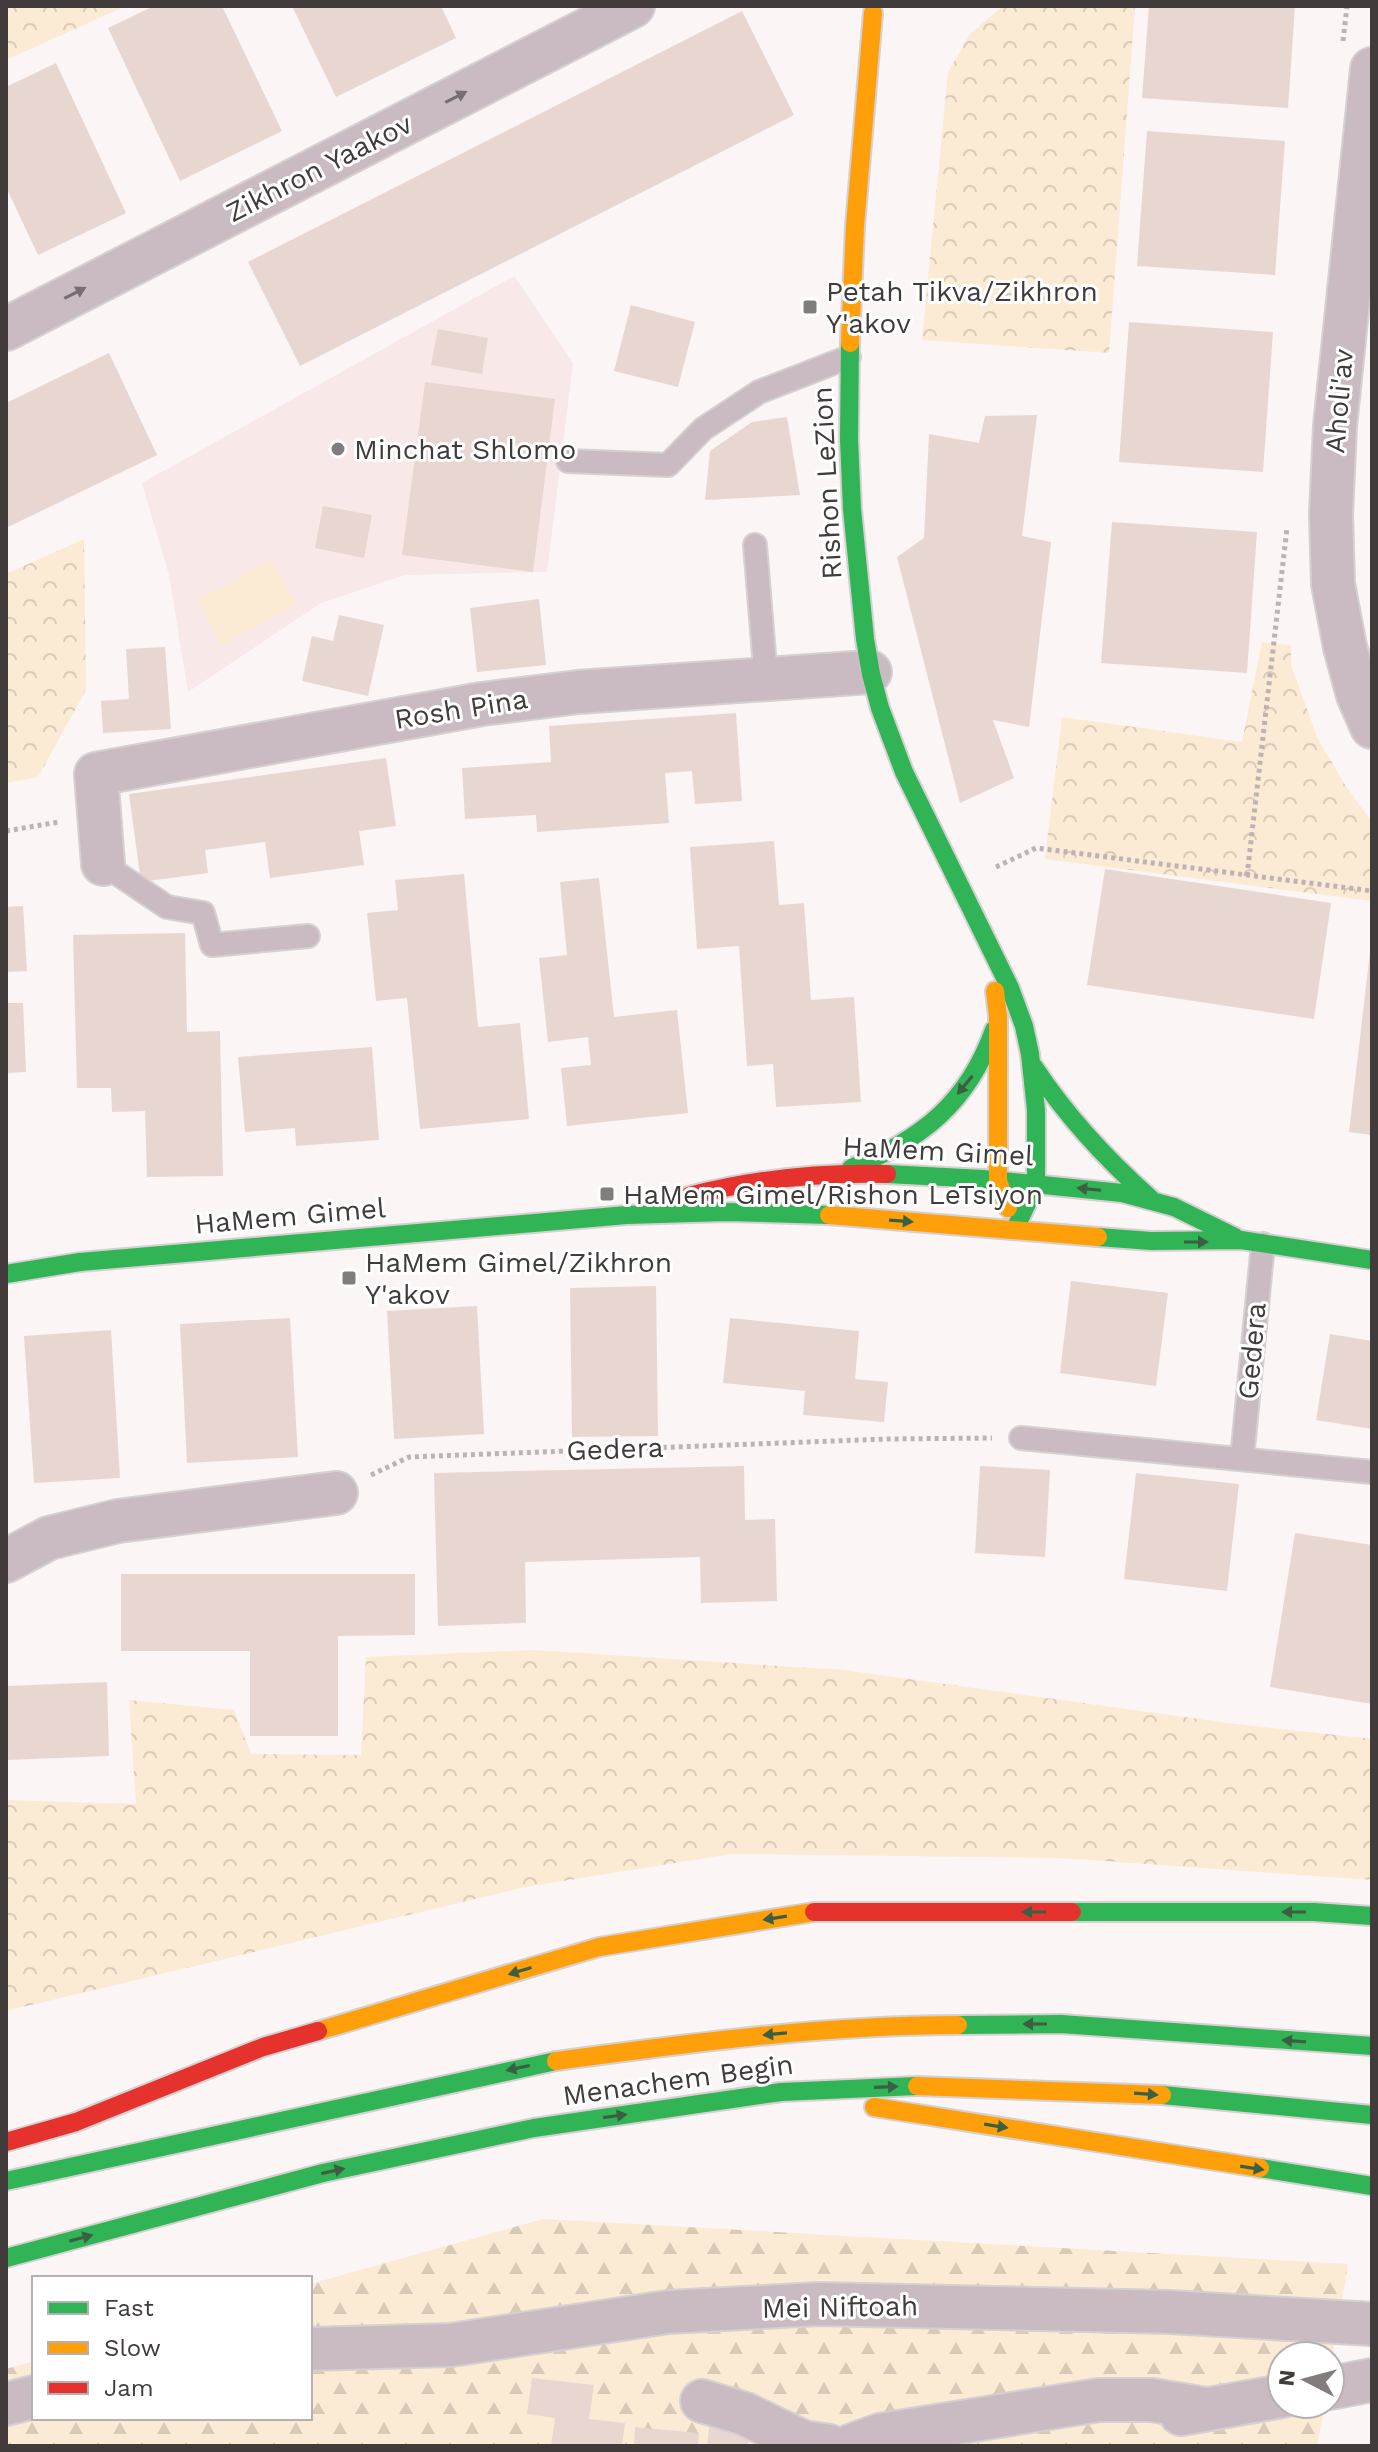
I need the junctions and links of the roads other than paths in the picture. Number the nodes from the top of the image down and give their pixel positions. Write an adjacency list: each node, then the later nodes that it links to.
1 (633, 6): 4 (street, Zikhron Yaakov, one-way to 1)
2 (849, 10): 5 (main road, Rishon LeZion)
3 (1372, 69): 10 (street, Aholi'av)
4 (6, 329)
5 (849, 357): 6 (lane); 8 (main road, Rishon LeZion)
6 (568, 461)
7 (755, 545): 9 (lane)
8 (870, 672): 9 (street, Rosh Pina); 12 (main road, Rishon LeZion)
9 (766, 679): 11 (street, Rosh Pina)
10 (1372, 727)
11 (103, 864): 13 (lane)
12 (979, 927): 14 (main road, Rishon LeZion); 15 (main road, Rishon LeZion)
13 (308, 936)
14 (998, 1016): 16 (main road, one-way to 16); 17 (main road, Rishon LeZion)
15 (1032, 1065): 18 (main road, Rishon LeZion); 19 (main road)
16 (842, 1172): 17 (main road, HaMem Gimel); 20 (main road, HaMem Gimel)
17 (998, 1181): 18 (main road, HaMem Gimel); 21 (main road, Rishon LeZion)
18 (1035, 1184): 19 (main road, HaMem Gimel, one-way to 18); 21 (main road, Rishon LeZion)
19 (1151, 1199): 22 (main road, HaMem Gimel)
20 (627, 1215): 21 (main road, HaMem Gimel, one-way to 21); 24 (main road, HaMem Gimel)
21 (1015, 1229): 22 (main road, HaMem Gimel, one-way to 22)
22 (1252, 1242): 23 (main road, HaMem Gimel); 26 (lane, Gedera)
23 (1372, 1260)
24 (6, 1274)
25 (1021, 1438): 26 (lane)
26 (1242, 1458): 27 (lane)
27 (1372, 1472)
28 (336, 1493): 29 (street)
29 (6, 1561)
30 (1372, 1916): 34 (main road, one-way to 34)
31 (1372, 2046): 35 (main road, Menachem Begin, one-way to 35)
32 (781, 2092): 33 (main road, Menachem Begin, one-way to 33); 36 (main road, one-way to 36); 37 (main road, Menachem Begin, one-way to 32)
33 (1372, 2115)
34 (6, 2142)
35 (6, 2181)
36 (1372, 2186)
37 (6, 2258)
38 (1372, 2324): 39 (street, Mei Niftoah)
39 (312, 2349)
40 (1372, 2380): 41 (street)
41 (1346, 2385)
42 (32, 2398): 45 (street)
43 (1266, 2399): 46 (street)
44 (702, 2401): 48 (street)
45 (6, 2404)
46 (1206, 2409): 47 (street); 49 (street)
47 (1147, 2421)
48 (829, 2446)
49 (850, 2446)

